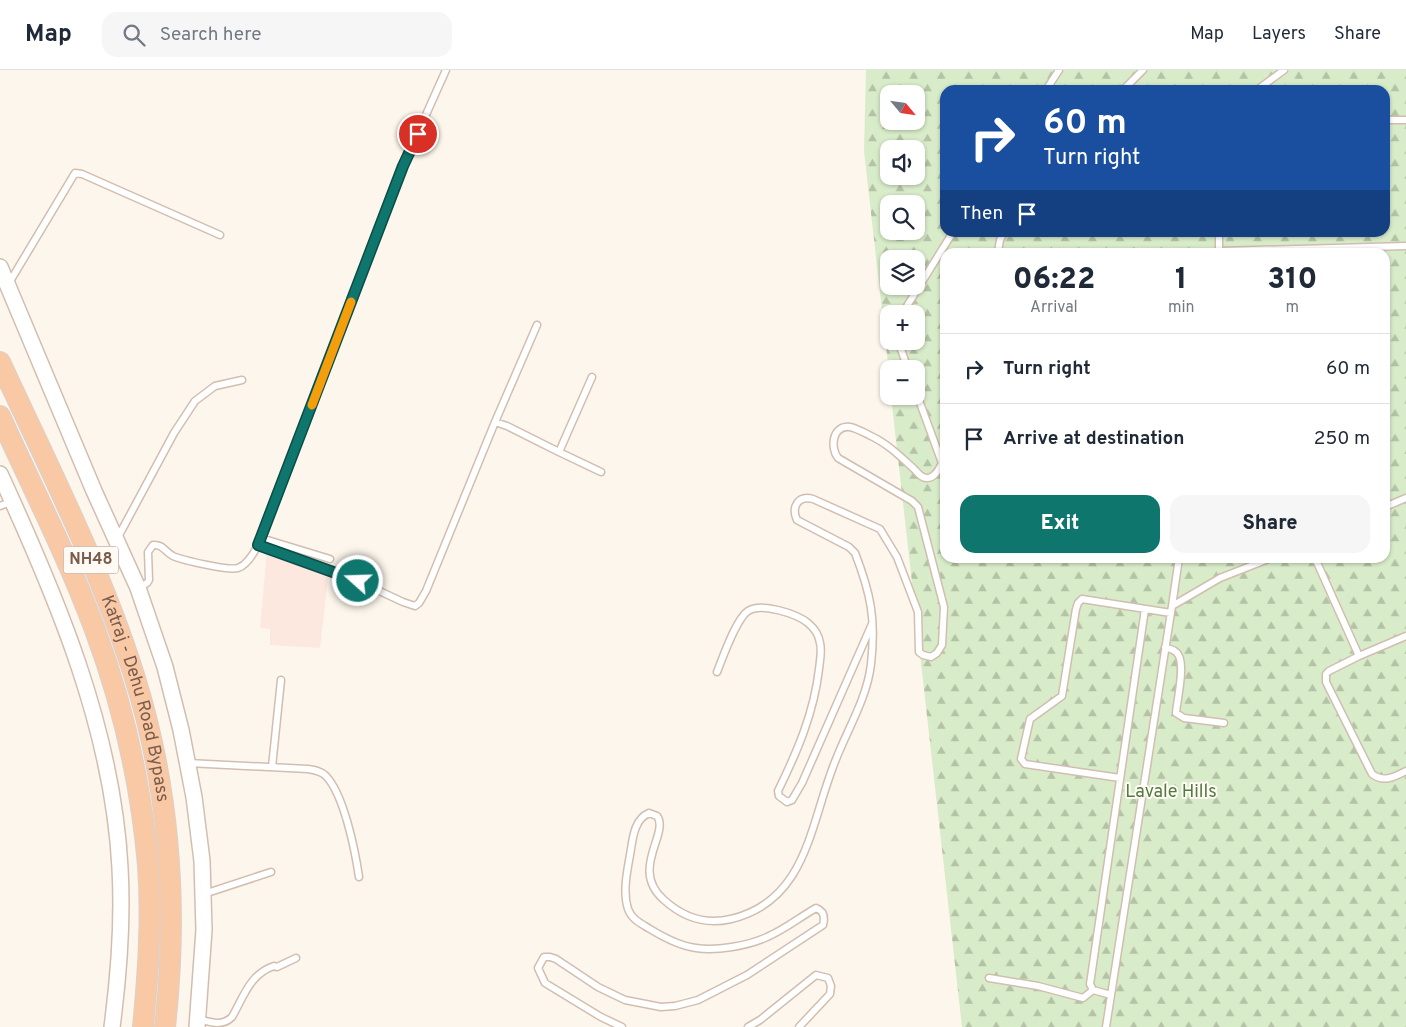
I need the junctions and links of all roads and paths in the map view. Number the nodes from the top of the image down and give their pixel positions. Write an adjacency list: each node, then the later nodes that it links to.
1 (446, 70): 34 (lane)
2 (1059, 70): 5 (lane)
3 (1143, 70): 6 (lane)
4 (1284, 70): 7 (lane)
5 (1049, 85)
6 (1128, 85)
7 (1264, 85)
8 (1390, 120): 9 (lane)
9 (1406, 120)
10 (220, 235): 17 (lane)
11 (950, 237): 13 (lane)
12 (1406, 246): 14 (lane)
13 (943, 248)
14 (1344, 248)
15 (940, 253): 18 (lane)
16 (0, 267): 17 (street)
17 (8, 284): 35 (street)
18 (908, 305)
19 (537, 325): 25 (lane)
20 (0, 362): 65 (highway, Katraj - Dehu Road Bypass / NH48)
21 (592, 377): 26 (lane)
22 (242, 380): 35 (lane)
23 (921, 405): 27 (lane)
24 (0, 416): 64 (highway, Katraj - Dehu Road Bypass / NH48)
25 (495, 422): 26 (lane); 36 (lane)
26 (559, 452): 29 (lane)
27 (940, 458)
28 (940, 467): 44 (lane)
29 (601, 472)
30 (0, 474): 32 (street)
31 (1406, 498): 33 (lane)
32 (6, 504): 63 (street)
33 (1390, 506)
34 (261, 538): 36 (lane); 37 (lane)
35 (116, 540): 41 (street)
36 (258, 545): 41 (lane)
37 (330, 559)
38 (1178, 563): 43 (lane)
39 (1258, 563): 43 (lane)
40 (1317, 563): 47 (lane)
41 (138, 588): 51 (street)
42 (1145, 609): 43 (lane); 54 (lane); 54 (lane)
43 (1171, 610): 46 (lane)
44 (873, 621): 48 (lane); 66 (lane)
45 (1406, 636): 47 (lane)
46 (1165, 647): 50 (lane); 61 (lane)
47 (1359, 656): 53 (lane)
48 (717, 672)
49 (281, 680): 52 (lane)
50 (1224, 722)
51 (187, 763): 52 (lane); 57 (street)
52 (272, 767): 56 (lane)
53 (1406, 772)
54 (1120, 778): 60 (lane)
55 (271, 872): 57 (lane)
56 (359, 877)
57 (202, 895): 62 (street)
58 (296, 958): 62 (lane)
59 (989, 978): 60 (lane)
60 (1093, 990): 61 (lane)
61 (1110, 995): 69 (lane)
62 (197, 1023)
63 (112, 1027)
64 (143, 1027)
65 (166, 1027)
66 (622, 1027)
67 (748, 1027): 68 (lane)
68 (799, 1027)
69 (1106, 1027)

